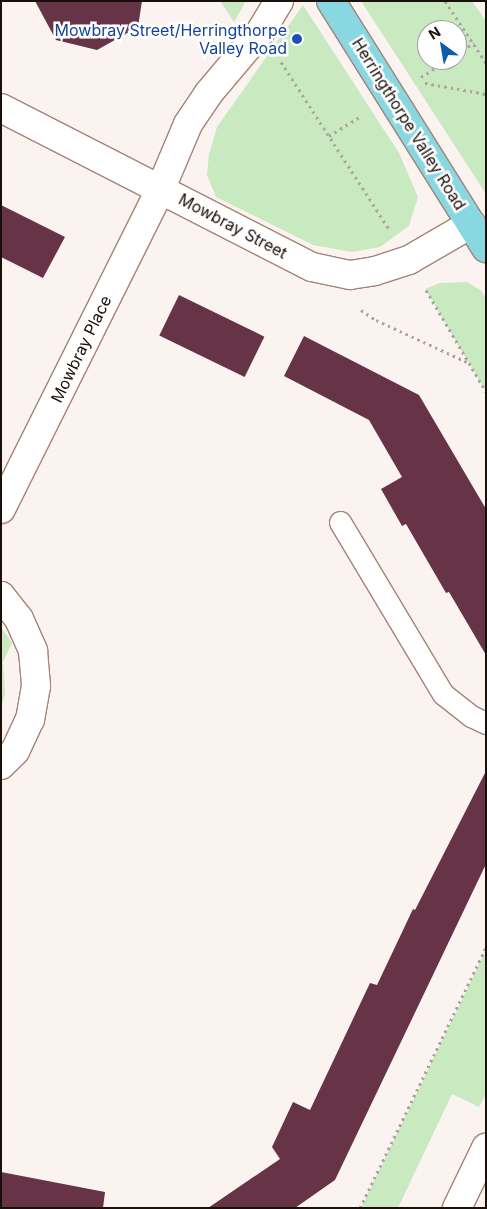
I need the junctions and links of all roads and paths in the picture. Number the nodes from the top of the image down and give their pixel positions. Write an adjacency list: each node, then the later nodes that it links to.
1 (279, 1): 4 (street, Mowbray Place)
2 (331, 1): 12 (main road, Herringthorpe Valley Road)
3 (446, 1): 5 (path)
4 (261, 31): 11 (street, Mowbray Place); 14 (path)
5 (474, 43): 6 (path); 7 (path)
6 (467, 48)
7 (486, 63)
8 (424, 83): 9 (path)
9 (486, 94)
10 (1, 108): 11 (street, Mowbray Street)
11 (161, 188): 14 (street, Mowbray Street); 18 (street, Mowbray Place)
12 (471, 224): 13 (main road, Herringthorpe Valley Road); 14 (street, Mowbray Street)
13 (486, 248)
14 (409, 260): 16 (path)
15 (354, 306): 16 (path)
16 (468, 363): 17 (path)
17 (486, 392)
18 (1, 509)
19 (340, 522): 21 (lane)
20 (1, 596): 22 (street)
21 (486, 723)
22 (1, 765)
23 (486, 947): 25 (path)
24 (486, 1148): 26 (street)
25 (360, 1208)
26 (457, 1208)

